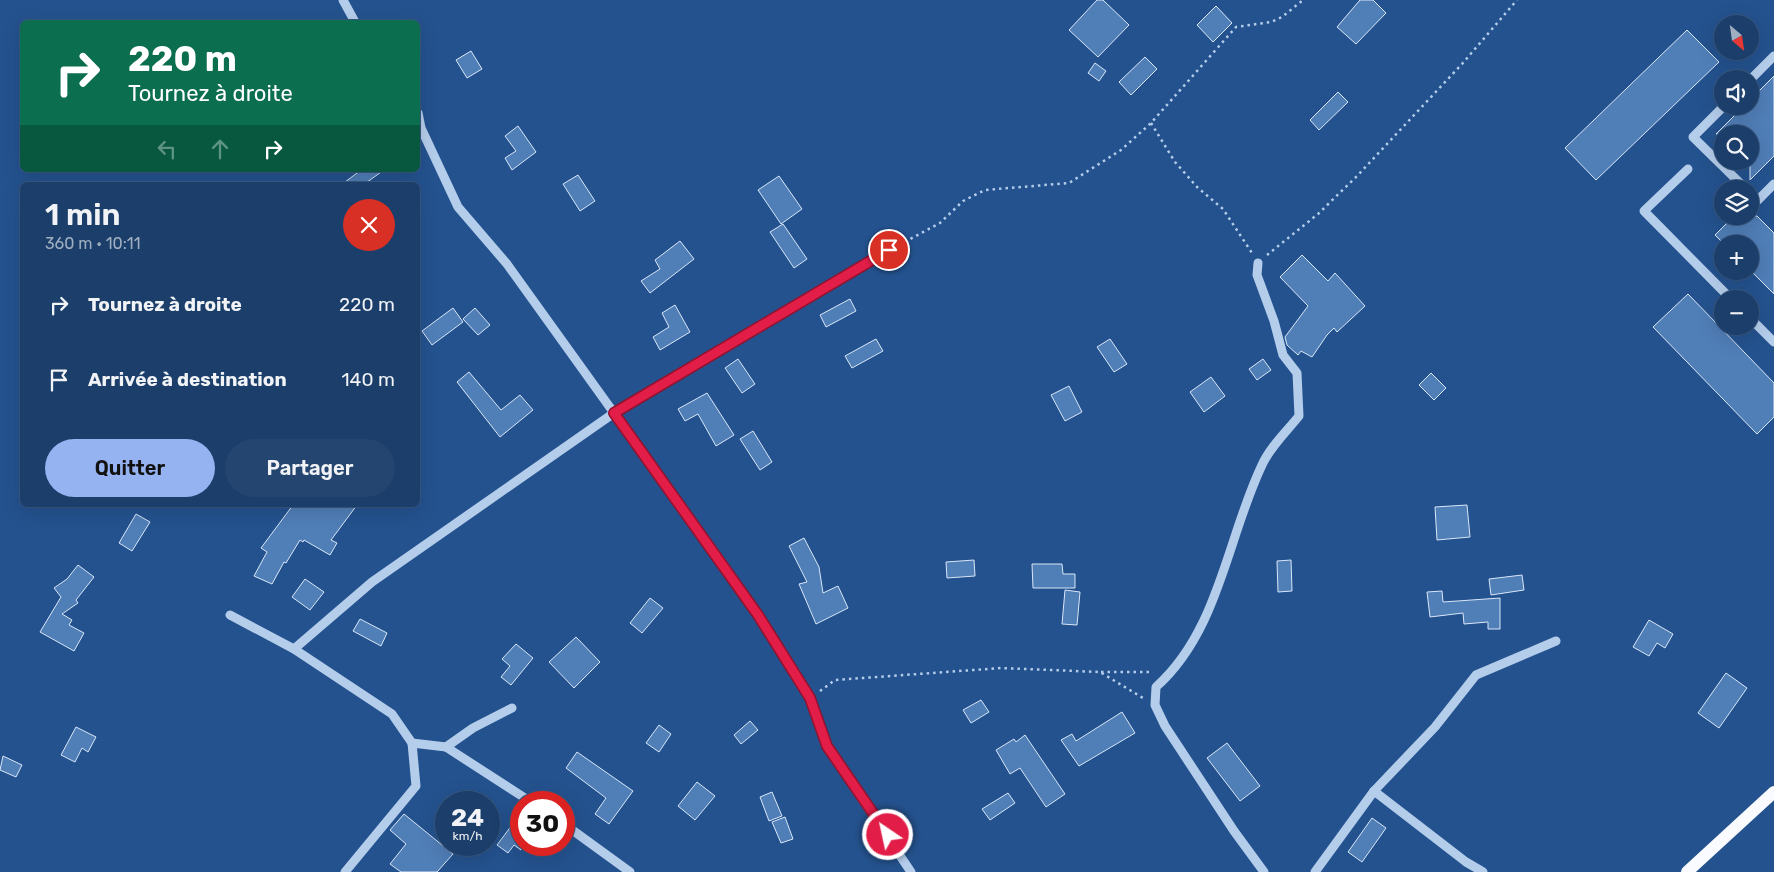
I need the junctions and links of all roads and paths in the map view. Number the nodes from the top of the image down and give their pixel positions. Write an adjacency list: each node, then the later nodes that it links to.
1 (343, 0): 4 (street)
2 (1303, 0): 9 (path)
3 (1517, 0): 15 (path)
4 (354, 20)
5 (1774, 56): 6 (street)
6 (1759, 71)
7 (1715, 115): 11 (street)
8 (420, 123): 19 (street)
9 (1151, 123): 14 (path); 15 (path)
10 (1688, 168): 16 (street)
11 (1737, 180)
12 (1773, 187): 13 (street)
13 (1759, 199)
14 (889, 250): 19 (street)
15 (1258, 263): 24 (street)
16 (1722, 290)
17 (1759, 327): 18 (street)
18 (1774, 342)
19 (614, 413): 22 (street); 25 (street)
20 (230, 615): 22 (street)
21 (1556, 641): 31 (street)
22 (294, 649): 28 (street)
23 (1100, 672): 24 (path); 25 (path); 26 (path)
24 (1174, 672): 26 (street)
25 (810, 698): 36 (street)
26 (1155, 705): 37 (street)
27 (512, 708): 29 (street)
28 (412, 744): 29 (street); 34 (street)
29 (446, 747): 30 (street)
30 (514, 791)
31 (1374, 791): 38 (street); 39 (street)
32 (1774, 792): 40 (main road)
33 (575, 832): 35 (street)
34 (345, 872)
35 (630, 872)
36 (911, 872)
37 (1264, 872)
38 (1315, 872)
39 (1484, 872)
40 (1687, 872)

